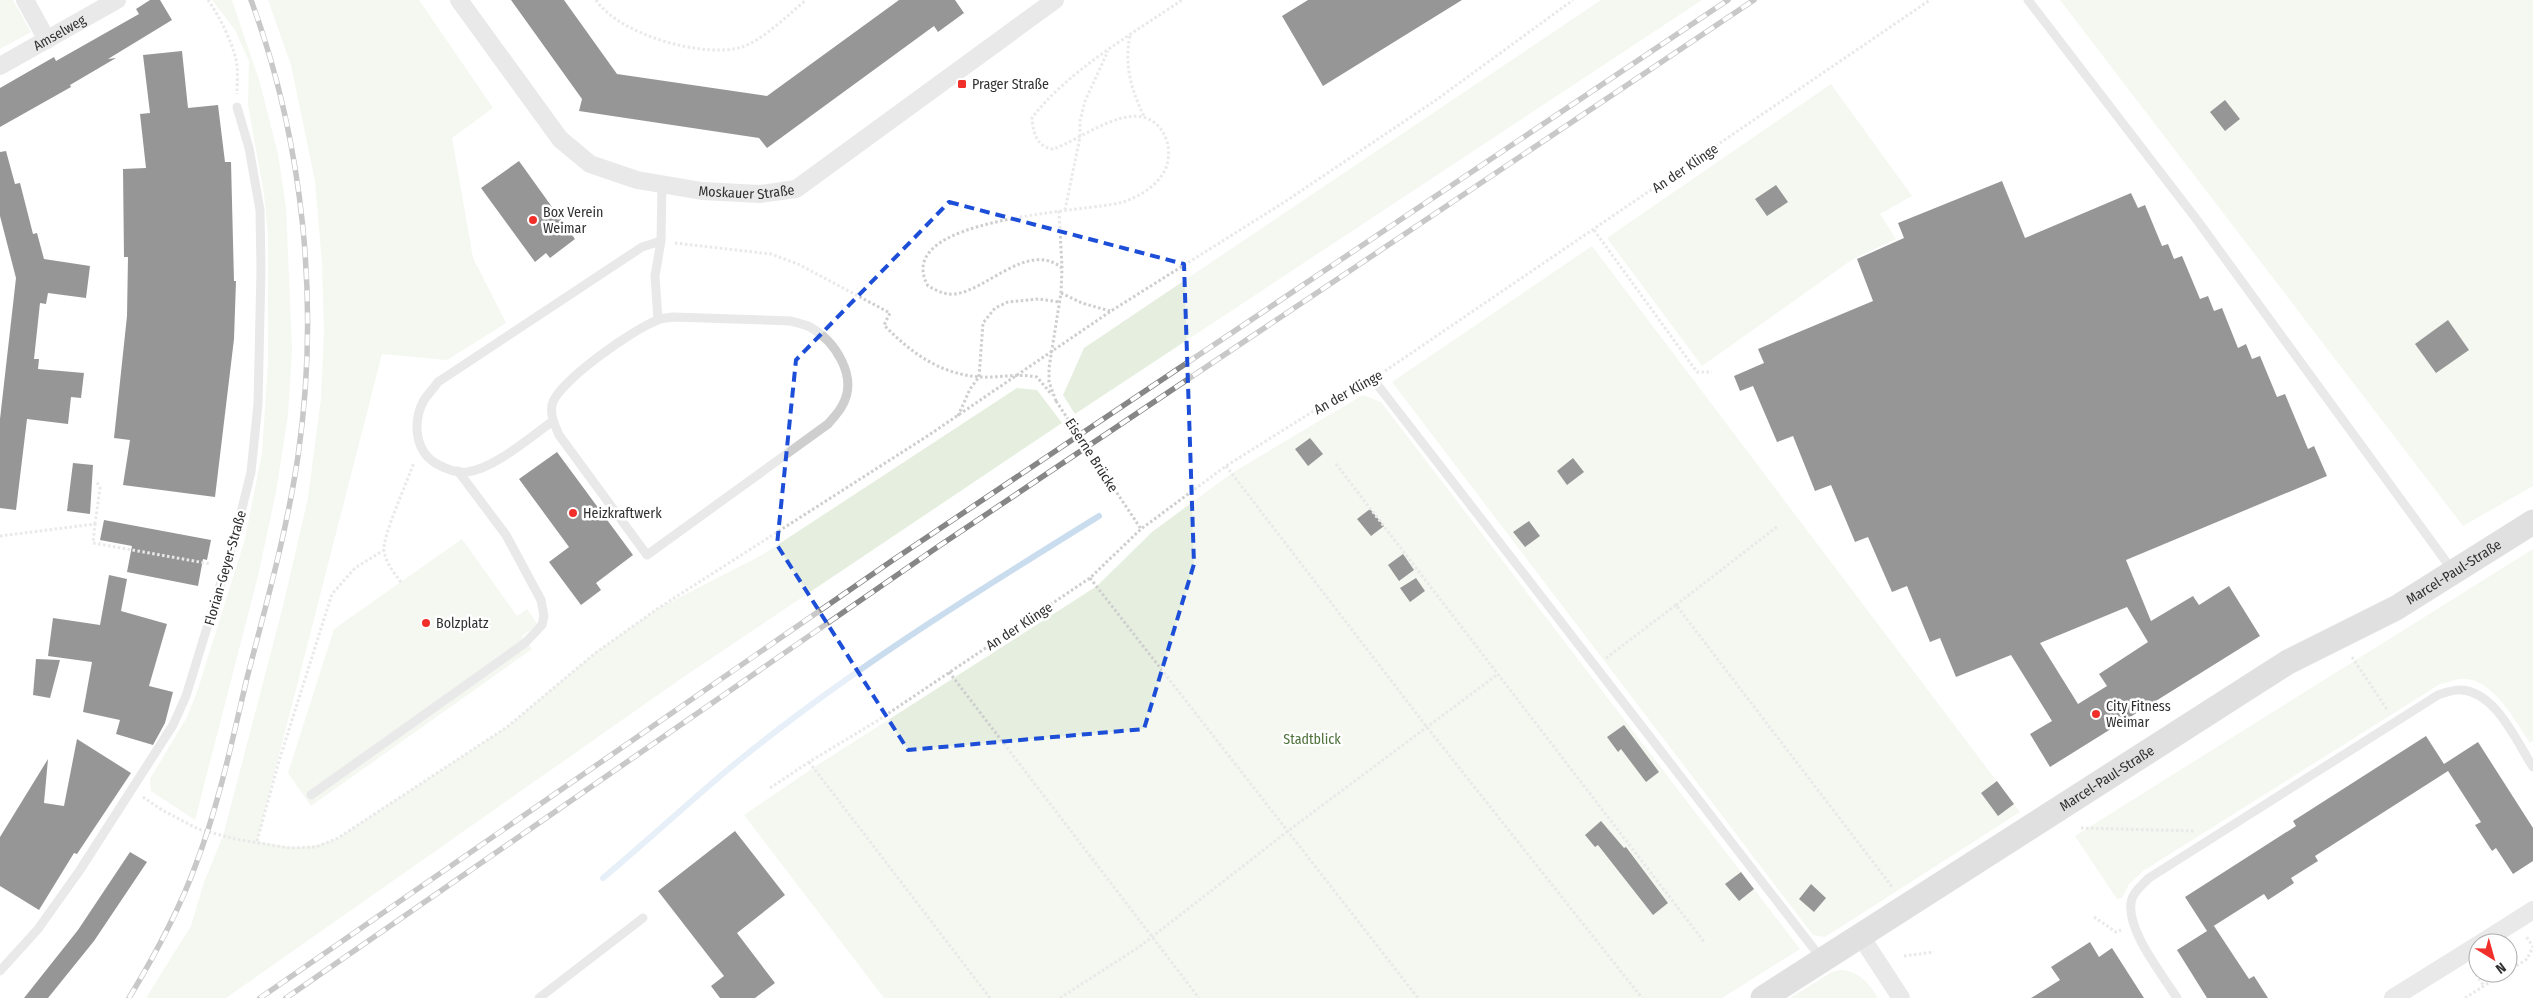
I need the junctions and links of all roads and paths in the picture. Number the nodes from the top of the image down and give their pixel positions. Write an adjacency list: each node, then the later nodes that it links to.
1 (25, 0): 13 (street)
2 (117, 0): 13 (street, Amselweg)
3 (208, 0): 16 (path)
4 (459, 0): 19 (street, Moskauer Straße)
5 (596, 0): 6 (path)
6 (806, 0)
7 (1055, 0): 19 (street, Moskauer Straße)
8 (1182, 0): 12 (path)
9 (1573, 0): 28 (path)
10 (1930, 0): 22 (path, An der Klinge)
11 (2028, 0): 50 (lane)
12 (1130, 35): 14 (path); 17 (path)
13 (47, 40): 15 (street, Amselweg)
14 (1108, 50): 18 (path); 18 (path)
15 (0, 66)
16 (237, 107): 49 (lane, Florian-Geyer-Straße)
17 (1144, 116): 18 (path); 20 (path)
18 (1080, 137): 20 (path)
19 (662, 184): 23 (lane)
20 (1065, 210): 21 (path)
21 (1059, 211): 25 (path); 25 (path)
22 (1594, 230): 31 (path); 34 (path, An der Klinge)
23 (661, 241): 29 (lane); 38 (lane)
24 (676, 243): 33 (path)
25 (1062, 268): 26 (path)
26 (1061, 293): 27 (path); 28 (path)
27 (1059, 302): 30 (path); 33 (path)
28 (1111, 311): 30 (path)
29 (658, 320): 37 (lane); 37 (lane)
30 (1050, 352): 32 (path); 35 (path)
31 (1712, 372)
32 (1012, 376): 33 (path); 35 (path); 36 (path)
33 (979, 377): 36 (path)
34 (1373, 379): 40 (path, An der Klinge); 55 (lane)
35 (1056, 401): 46 (path, Eiserne Brücke)
36 (958, 416): 68 (path)
37 (553, 421): 41 (lane)
38 (419, 444): 41 (lane); 48 (path)
39 (1336, 464): 57 (path)
40 (1226, 466): 46 (path, An der Klinge); 59 (path)
41 (458, 471): 64 (lane)
42 (97, 482): 44 (path)
43 (2533, 522): 50 (street, Marcel-Paul-Straße)
44 (95, 524): 47 (path); 49 (path)
45 (1778, 526): 53 (path)
46 (1141, 529): 51 (path, An der Klinge)
47 (0, 536)
48 (384, 550): 52 (path); 68 (path)
49 (226, 567): 63 (lane, Florian-Geyer-Straße)
50 (2453, 571): 69 (street, Marcel-Paul-Straße)
51 (1090, 578): 56 (path, An der Klinge); 67 (path)
52 (401, 582)
53 (1676, 605): 55 (path); 69 (path)
54 (2352, 657): 58 (path)
55 (1596, 666): 82 (lane)
56 (949, 672): 60 (path, An der Klinge); 76 (path)
57 (1498, 674): 59 (path); 77 (path)
58 (2394, 721): 61 (lane); 66 (lane)
59 (1426, 726): 67 (path); 93 (path)
60 (809, 762): 62 (path, An der Klinge); 89 (path)
61 (2533, 767)
62 (770, 788)
63 (133, 790): 68 (path); 84 (lane, Florian-Geyer-Straße)
64 (310, 795)
65 (2080, 828): 66 (path)
66 (2223, 830): 73 (lane)
67 (1288, 831): 76 (path); 92 (path)
68 (257, 842)
69 (1907, 906): 75 (street, Marcel-Paul-Straße)
70 (2533, 910): 74 (street)
71 (2094, 917): 73 (path)
72 (643, 918): 88 (lane)
73 (2132, 925): 96 (lane)
74 (2496, 933)
75 (1860, 935): 82 (street, Marcel-Paul-Straße); 95 (street)
76 (1152, 937): 90 (path); 91 (path)
77 (1705, 943)
78 (2531, 944): 83 (path)
79 (2468, 951): 97 (street)
80 (1934, 952): 81 (path)
81 (1904, 956)
82 (1822, 959): 94 (street, Marcel-Paul-Straße)
83 (2518, 965)
84 (0, 971)
85 (2482, 983): 87 (path)
86 (2489, 983): 87 (path)
87 (2484, 986): 98 (path)
88 (539, 998)
89 (990, 998)
90 (1060, 998)
91 (1199, 998)
92 (1418, 998)
93 (1642, 998)
94 (1763, 998)
95 (1901, 998)
96 (2177, 998)
97 (2393, 998)
98 (2465, 998)

